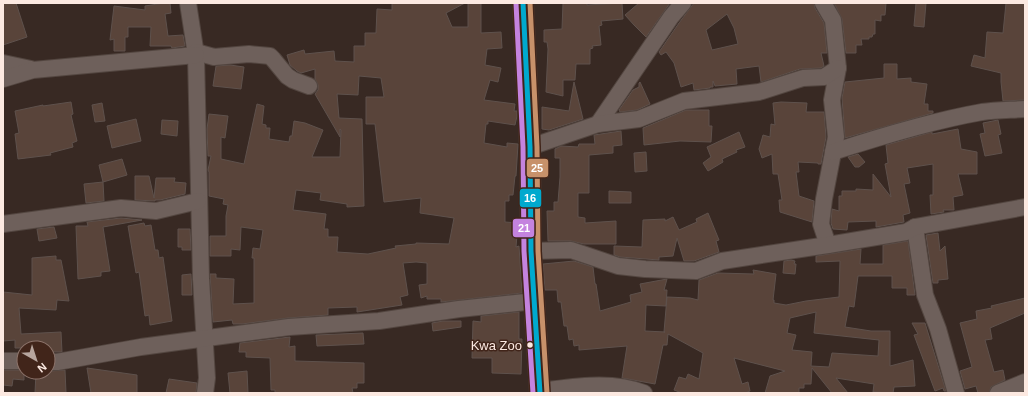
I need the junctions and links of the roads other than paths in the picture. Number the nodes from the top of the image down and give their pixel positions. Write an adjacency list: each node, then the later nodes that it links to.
1 (188, 3): 5 (street)
2 (523, 3): 13 (main road)
3 (683, 3): 12 (street)
4 (824, 3): 7 (street)
5 (196, 53): 8 (street); 10 (street); 15 (street)
6 (3, 63): 8 (street)
7 (838, 68): 12 (street); 14 (street)
8 (33, 70): 9 (street)
9 (3, 79)
10 (309, 86)
11 (1025, 109): 14 (street)
12 (598, 124): 13 (street)
13 (530, 147): 20 (main road)
14 (833, 152): 19 (street)
15 (198, 201): 17 (street); 22 (street)
16 (1025, 207): 18 (street)
17 (3, 224)
18 (915, 227): 19 (street); 30 (street)
19 (828, 245): 20 (street)
20 (532, 251): 21 (main road)
21 (535, 301): 22 (street); 27 (main road)
22 (205, 338): 25 (street); 28 (street)
23 (3, 361): 24 (street)
24 (16, 361)
25 (56, 362)
26 (1025, 382): 31 (street)
27 (540, 392): 29 (street)
28 (205, 393)
29 (644, 393)
30 (956, 393)
31 (998, 393)

